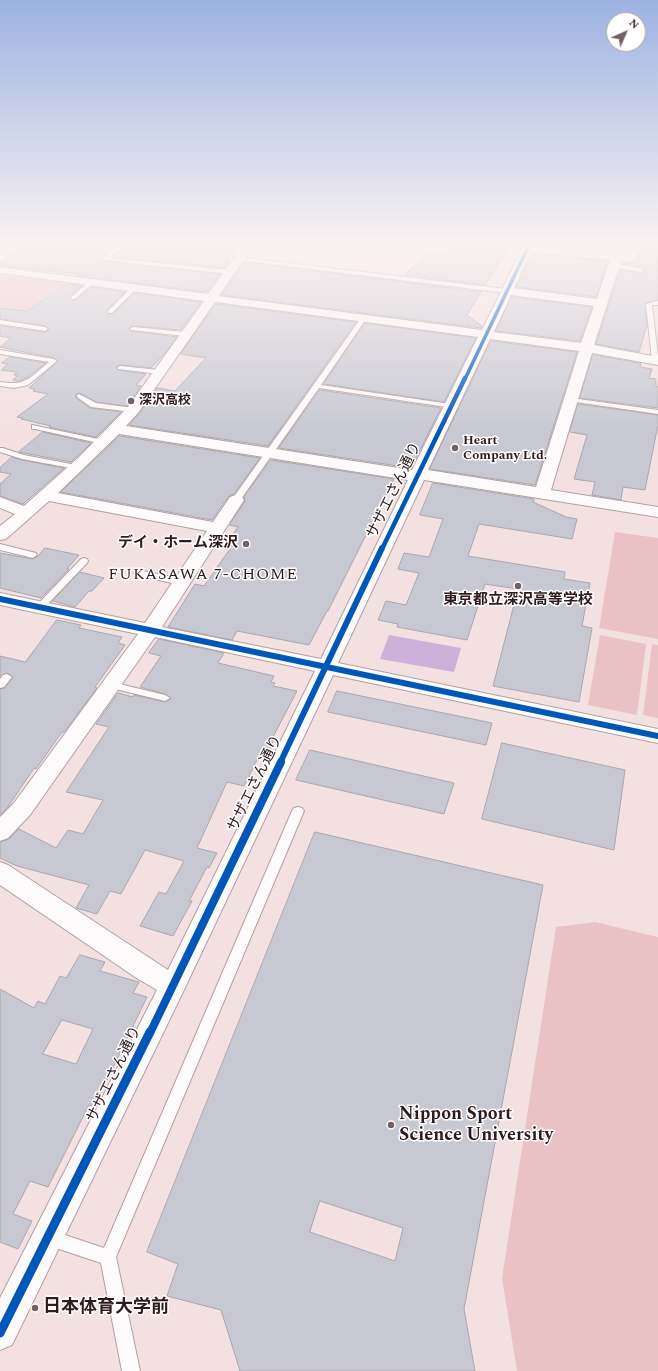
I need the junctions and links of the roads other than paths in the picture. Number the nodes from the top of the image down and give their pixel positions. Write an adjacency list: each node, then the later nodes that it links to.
1 (115, 307): 7 (lane)
2 (205, 307): 13 (street)
3 (276, 307): 8 (street)
4 (498, 307): 14 (street, サザエさん通り)
5 (599, 307): 16 (street)
6 (650, 307): 9 (lane)
7 (110, 312)
8 (363, 319): 14 (street); 22 (lane)
9 (654, 321): 15 (lane)
10 (0, 322): 11 (lane)
11 (45, 329)
12 (132, 329): 13 (lane)
13 (185, 334): 20 (street)
14 (484, 335): 16 (street); 25 (street, サザエさん通り)
15 (656, 340): 18 (lane)
16 (587, 348): 18 (street); 24 (street)
17 (0, 352): 21 (lane)
18 (657, 360)
19 (120, 368): 20 (lane)
20 (159, 372): 26 (street)
21 (0, 384)
22 (317, 386): 25 (lane); 32 (lane)
23 (79, 396): 26 (lane)
24 (571, 400): 27 (lane); 35 (street)
25 (450, 406): 34 (street, サザエさん通り)
26 (133, 410): 29 (street)
27 (658, 412)
28 (35, 427): 30 (lane)
29 (117, 428): 30 (street); 32 (street)
30 (102, 442): 33 (street)
31 (3, 450): 33 (lane)
32 (270, 453): 34 (street); 37 (lane)
33 (76, 468): 36 (street)
34 (418, 475): 35 (street); 51 (street, サザエさん通り)
35 (542, 494): 40 (street)
36 (46, 496): 39 (street); 41 (street)
37 (236, 500): 41 (street)
38 (0, 502): 39 (street)
39 (26, 512): 42 (street)
40 (658, 512)
41 (217, 528): 47 (street)
42 (0, 535)
43 (0, 547): 44 (lane)
44 (33, 554)
45 (84, 561): 49 (lane)
46 (138, 573): 47 (lane)
47 (182, 582): 50 (street)
48 (0, 599): 49 (street)
49 (40, 607): 50 (street)
50 (150, 630): 51 (street); 52 (street)
51 (327, 667): 54 (street); 58 (street, サザエさん通り)
52 (111, 685): 53 (lane); 56 (street)
53 (165, 698)
54 (658, 736)
55 (298, 811): 60 (lane)
56 (0, 832)
57 (0, 872): 58 (street)
58 (174, 986): 59 (street, サザエさん通り)
59 (48, 1237): 60 (lane); 61 (street, サザエさん通り)
60 (108, 1257): 62 (lane)
61 (0, 1333)
62 (131, 1371)

